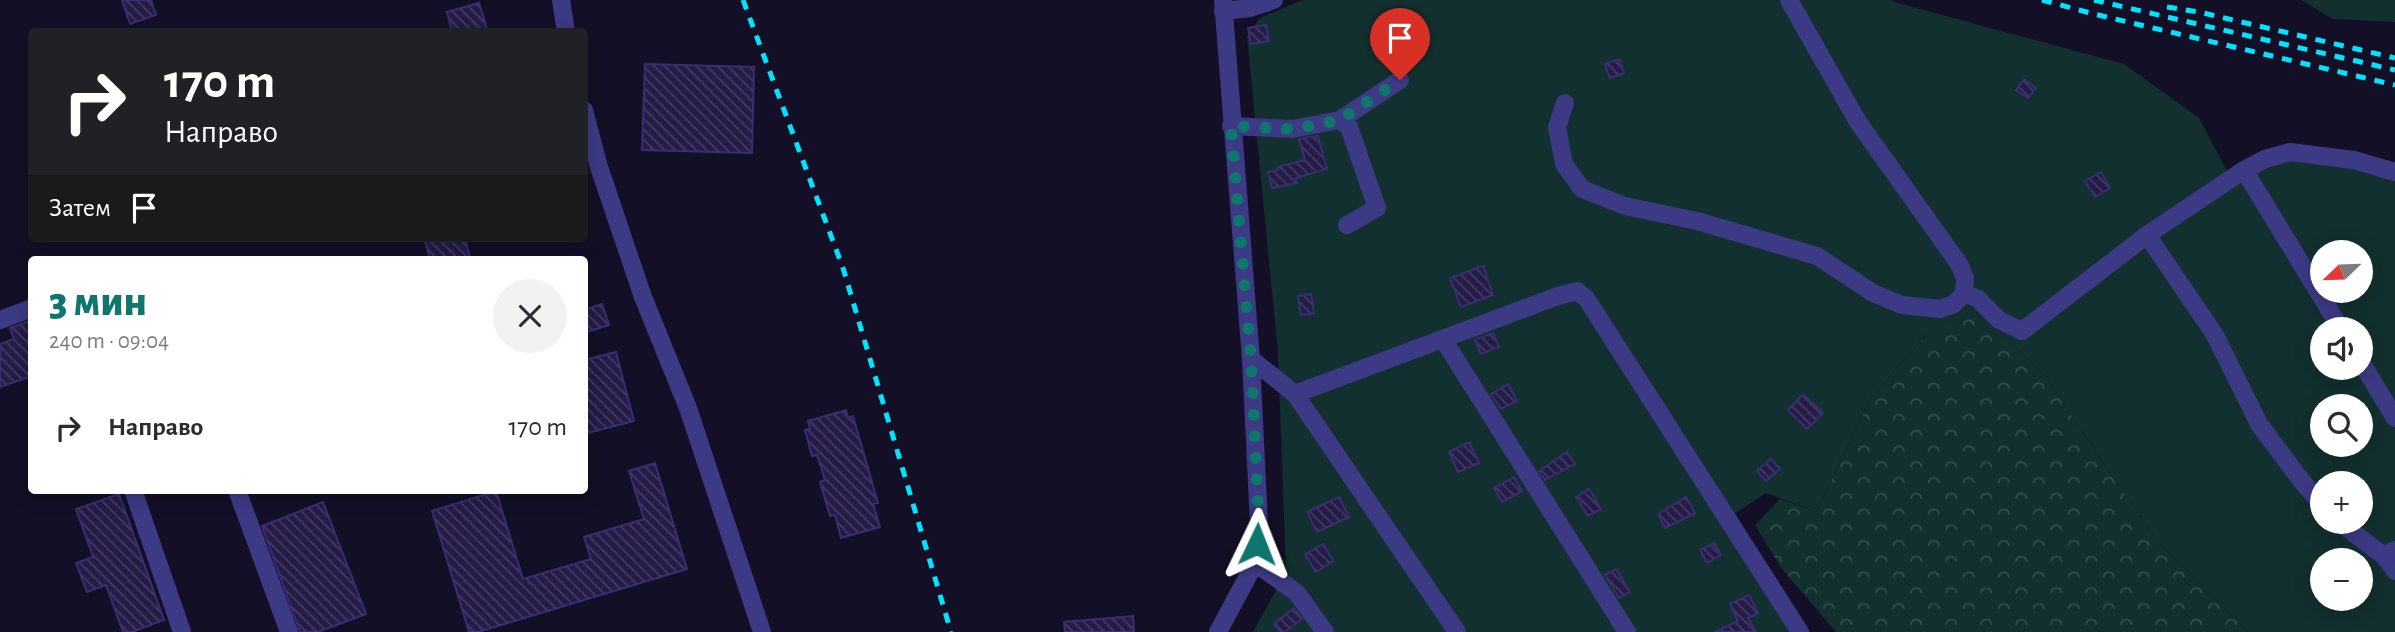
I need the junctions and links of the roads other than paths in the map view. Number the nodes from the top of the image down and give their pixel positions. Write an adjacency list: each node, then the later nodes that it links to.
1 (561, 0): 5 (lane)
2 (1274, 0): 4 (lane)
3 (1789, 0): 15 (lane)
4 (1223, 6): 10 (lane)
5 (565, 28)
6 (1400, 80): 8 (lane)
7 (1565, 103): 15 (lane)
8 (1340, 120): 10 (lane); 13 (lane)
9 (588, 125): 34 (lane)
10 (1231, 126): 20 (lane)
11 (2244, 170): 12 (lane); 14 (lane); 17 (lane)
12 (2395, 172)
13 (1348, 225)
14 (2147, 235): 15 (lane); 24 (lane)
15 (1964, 293)
16 (28, 310): 18 (lane)
17 (2334, 317)
18 (0, 320)
19 (1443, 339): 22 (lane); 37 (lane); 38 (lane)
20 (1251, 359): 22 (lane); 29 (lane)
21 (2372, 380): 23 (lane)
22 (1295, 394): 36 (lane)
23 (2395, 418)
24 (2310, 490)
25 (134, 494): 32 (lane)
26 (238, 494): 33 (lane)
27 (2358, 534): 28 (lane)
28 (2389, 553): 30 (lane)
29 (1255, 563): 31 (lane); 35 (lane)
30 (2395, 571)
31 (1221, 630)
32 (182, 632)
33 (289, 632)
34 (762, 632)
35 (1325, 632)
36 (1457, 632)
37 (1627, 632)
38 (1800, 632)

